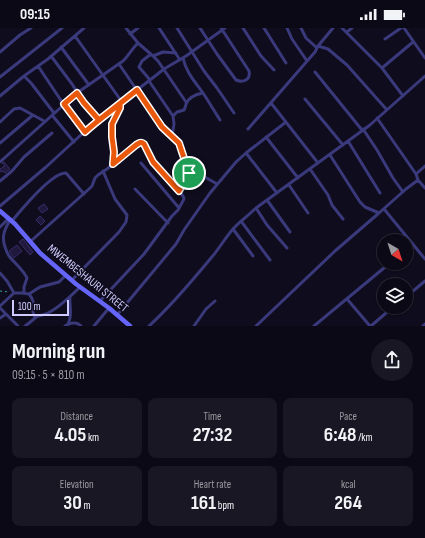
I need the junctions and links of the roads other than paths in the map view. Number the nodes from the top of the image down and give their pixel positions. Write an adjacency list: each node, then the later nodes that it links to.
1 (31, 28): 28 (street)
2 (62, 28): 46 (street)
3 (84, 28): 21 (street)
4 (126, 28): 20 (street)
5 (138, 28): 20 (street)
6 (159, 28): 30 (street)
7 (177, 28): 29 (street)
8 (200, 28): 23 (street)
9 (243, 28): 41 (street)
10 (264, 28): 36 (street)
11 (286, 28): 35 (street)
12 (301, 28): 27 (street)
13 (333, 28): 27 (street)
14 (342, 28): 19 (street)
15 (352, 28): 19 (street)
16 (401, 28): 22 (street)
17 (404, 28): 24 (street)
18 (222, 29): 23 (street); 23 (street)
19 (347, 32): 39 (street)
20 (130, 34): 25 (street)
21 (75, 36): 26 (street); 43 (street)
22 (385, 39)
23 (208, 40): 29 (street)
24 (414, 42): 33 (street); 39 (street)
25 (138, 43): 31 (street); 37 (street)
26 (61, 47): 32 (street); 48 (street)
27 (317, 47): 35 (street); 59 (street)
28 (0, 52)
29 (192, 52): 34 (street); 61 (street)
30 (176, 53): 31 (street); 34 (street)
31 (152, 55): 40 (street); 47 (street)
32 (51, 56): 38 (street); 50 (street)
33 (425, 58)
34 (182, 59): 40 (street); 51 (street)
35 (307, 60): 56 (street)
36 (286, 63)
37 (119, 64): 43 (street); 49 (street)
38 (38, 66): 44 (street); 58 (street)
39 (382, 68): 53 (street)
40 (164, 69): 47 (street); 55 (street)
41 (274, 70)
42 (315, 72): 71 (street)
43 (103, 74): 48 (street); 57 (street)
44 (24, 76): 52 (street); 60 (street)
45 (425, 76): 53 (street)
46 (0, 77)
47 (150, 80): 49 (street); 63 (street)
48 (88, 85): 50 (street)
49 (137, 90): 57 (street); 74 (street)
50 (77, 93): 58 (street); 65 (street)
51 (203, 93): 55 (street); 66 (street)
52 (0, 96)
53 (403, 96): 59 (street)
54 (305, 99): 79 (street)
55 (186, 102): 63 (street)
56 (271, 102): 69 (street); 70 (street)
57 (121, 103): 65 (street); 85 (street)
58 (64, 104): 60 (street); 72 (street)
59 (387, 110): 64 (street)
60 (53, 114): 67 (street); 77 (street)
61 (234, 114)
62 (33, 115): 67 (street); 68 (street); 78 (street)
63 (173, 116): 74 (street)
64 (377, 118): 71 (street); 90 (street)
65 (99, 120): 72 (street)
66 (220, 120)
67 (44, 121): 82 (street)
68 (0, 122)
69 (286, 122): 75 (street); 84 (street)
70 (248, 129)
71 (363, 130): 76 (street); 100 (street)
72 (85, 132): 77 (street)
73 (52, 133): 93 (street)
74 (172, 136): 89 (street)
75 (266, 137): 80 (street); 91 (street)
76 (348, 141): 79 (street); 101 (street)
77 (74, 142): 104 (street)
78 (0, 143)
79 (343, 145): 81 (street)
80 (246, 153): 94 (street); 99 (street)
81 (330, 154): 84 (street); 109 (street)
82 (0, 162)
83 (141, 163): 105 (street)
84 (318, 163): 87 (street)
85 (113, 164): 88 (street); 98 (street)
86 (425, 166): 90 (street)
87 (310, 169): 91 (street); 111 (street)
88 (103, 171): 102 (street); 128 (street)
89 (189, 173): 94 (street); 98 (street)
90 (416, 174): 92 (street)
91 (298, 178): 95 (street)
92 (418, 180): 96 (street); 100 (street)
93 (0, 181)
94 (218, 184): 143 (street)
95 (289, 185): 99 (street); 110 (street)
96 (425, 188)
97 (134, 189): 114 (street)
98 (179, 191): 105 (street)
99 (277, 192): 103 (street)
100 (403, 192): 107 (street)
101 (380, 193)
102 (84, 194): 112 (street); 119 (street)
103 (267, 200): 106 (street); 117 (street)
104 (0, 206)
105 (179, 208): 114 (street)
106 (256, 208): 113 (street); 121 (street)
107 (384, 209): 109 (street); 118 (street)
108 (0, 211): 112 (street, MWEMBESHAURI STREET)
109 (379, 212): 154 (street)
110 (308, 213)
111 (343, 219)
112 (10, 220): 115 (street); 119 (street, MWEMBESHAURI STREET); 132 (street)
113 (242, 221): 116 (street); 124 (street)
114 (168, 223): 137 (street)
115 (0, 226)
116 (233, 229): 122 (street); 152 (street)
117 (290, 232)
118 (405, 234)
119 (31, 241): 127 (street, MWEMBESHAURI STREET)
120 (413, 244): 123 (street)
121 (287, 248)
122 (253, 256)
123 (425, 259)
124 (270, 260)
125 (382, 270): 136 (street)
126 (0, 273): 133 (street)
127 (66, 275): 128 (street, MWEMBESHAURI STREET); 134 (street)
128 (72, 280): 130 (street, MWEMBESHAURI STREET)
129 (425, 281): 131 (street)
130 (80, 287): 135 (street); 137 (street, MWEMBESHAURI STREET)
131 (413, 290)
132 (24, 293): 133 (street); 134 (street)
133 (14, 294): 139 (street)
134 (30, 294): 145 (street)
135 (70, 297): 145 (street); 146 (street)
136 (347, 299): 155 (street); 156 (street)
137 (100, 301): 140 (street, MWEMBESHAURI STREET)
138 (215, 301): 153 (street)
139 (0, 307): 141 (street)
140 (109, 308): 143 (street, MWEMBESHAURI STREET); 150 (street)
141 (6, 314): 144 (street); 147 (street)
142 (385, 314): 156 (street)
143 (118, 315): 151 (street, MWEMBESHAURI STREET)
144 (0, 318)
145 (35, 318): 148 (street)
146 (66, 325): 149 (street)
147 (18, 326)
148 (25, 326)
149 (81, 326)
150 (94, 326)
151 (130, 326)
152 (149, 326)
153 (194, 326)
154 (256, 326)
155 (314, 326)
156 (370, 326)

